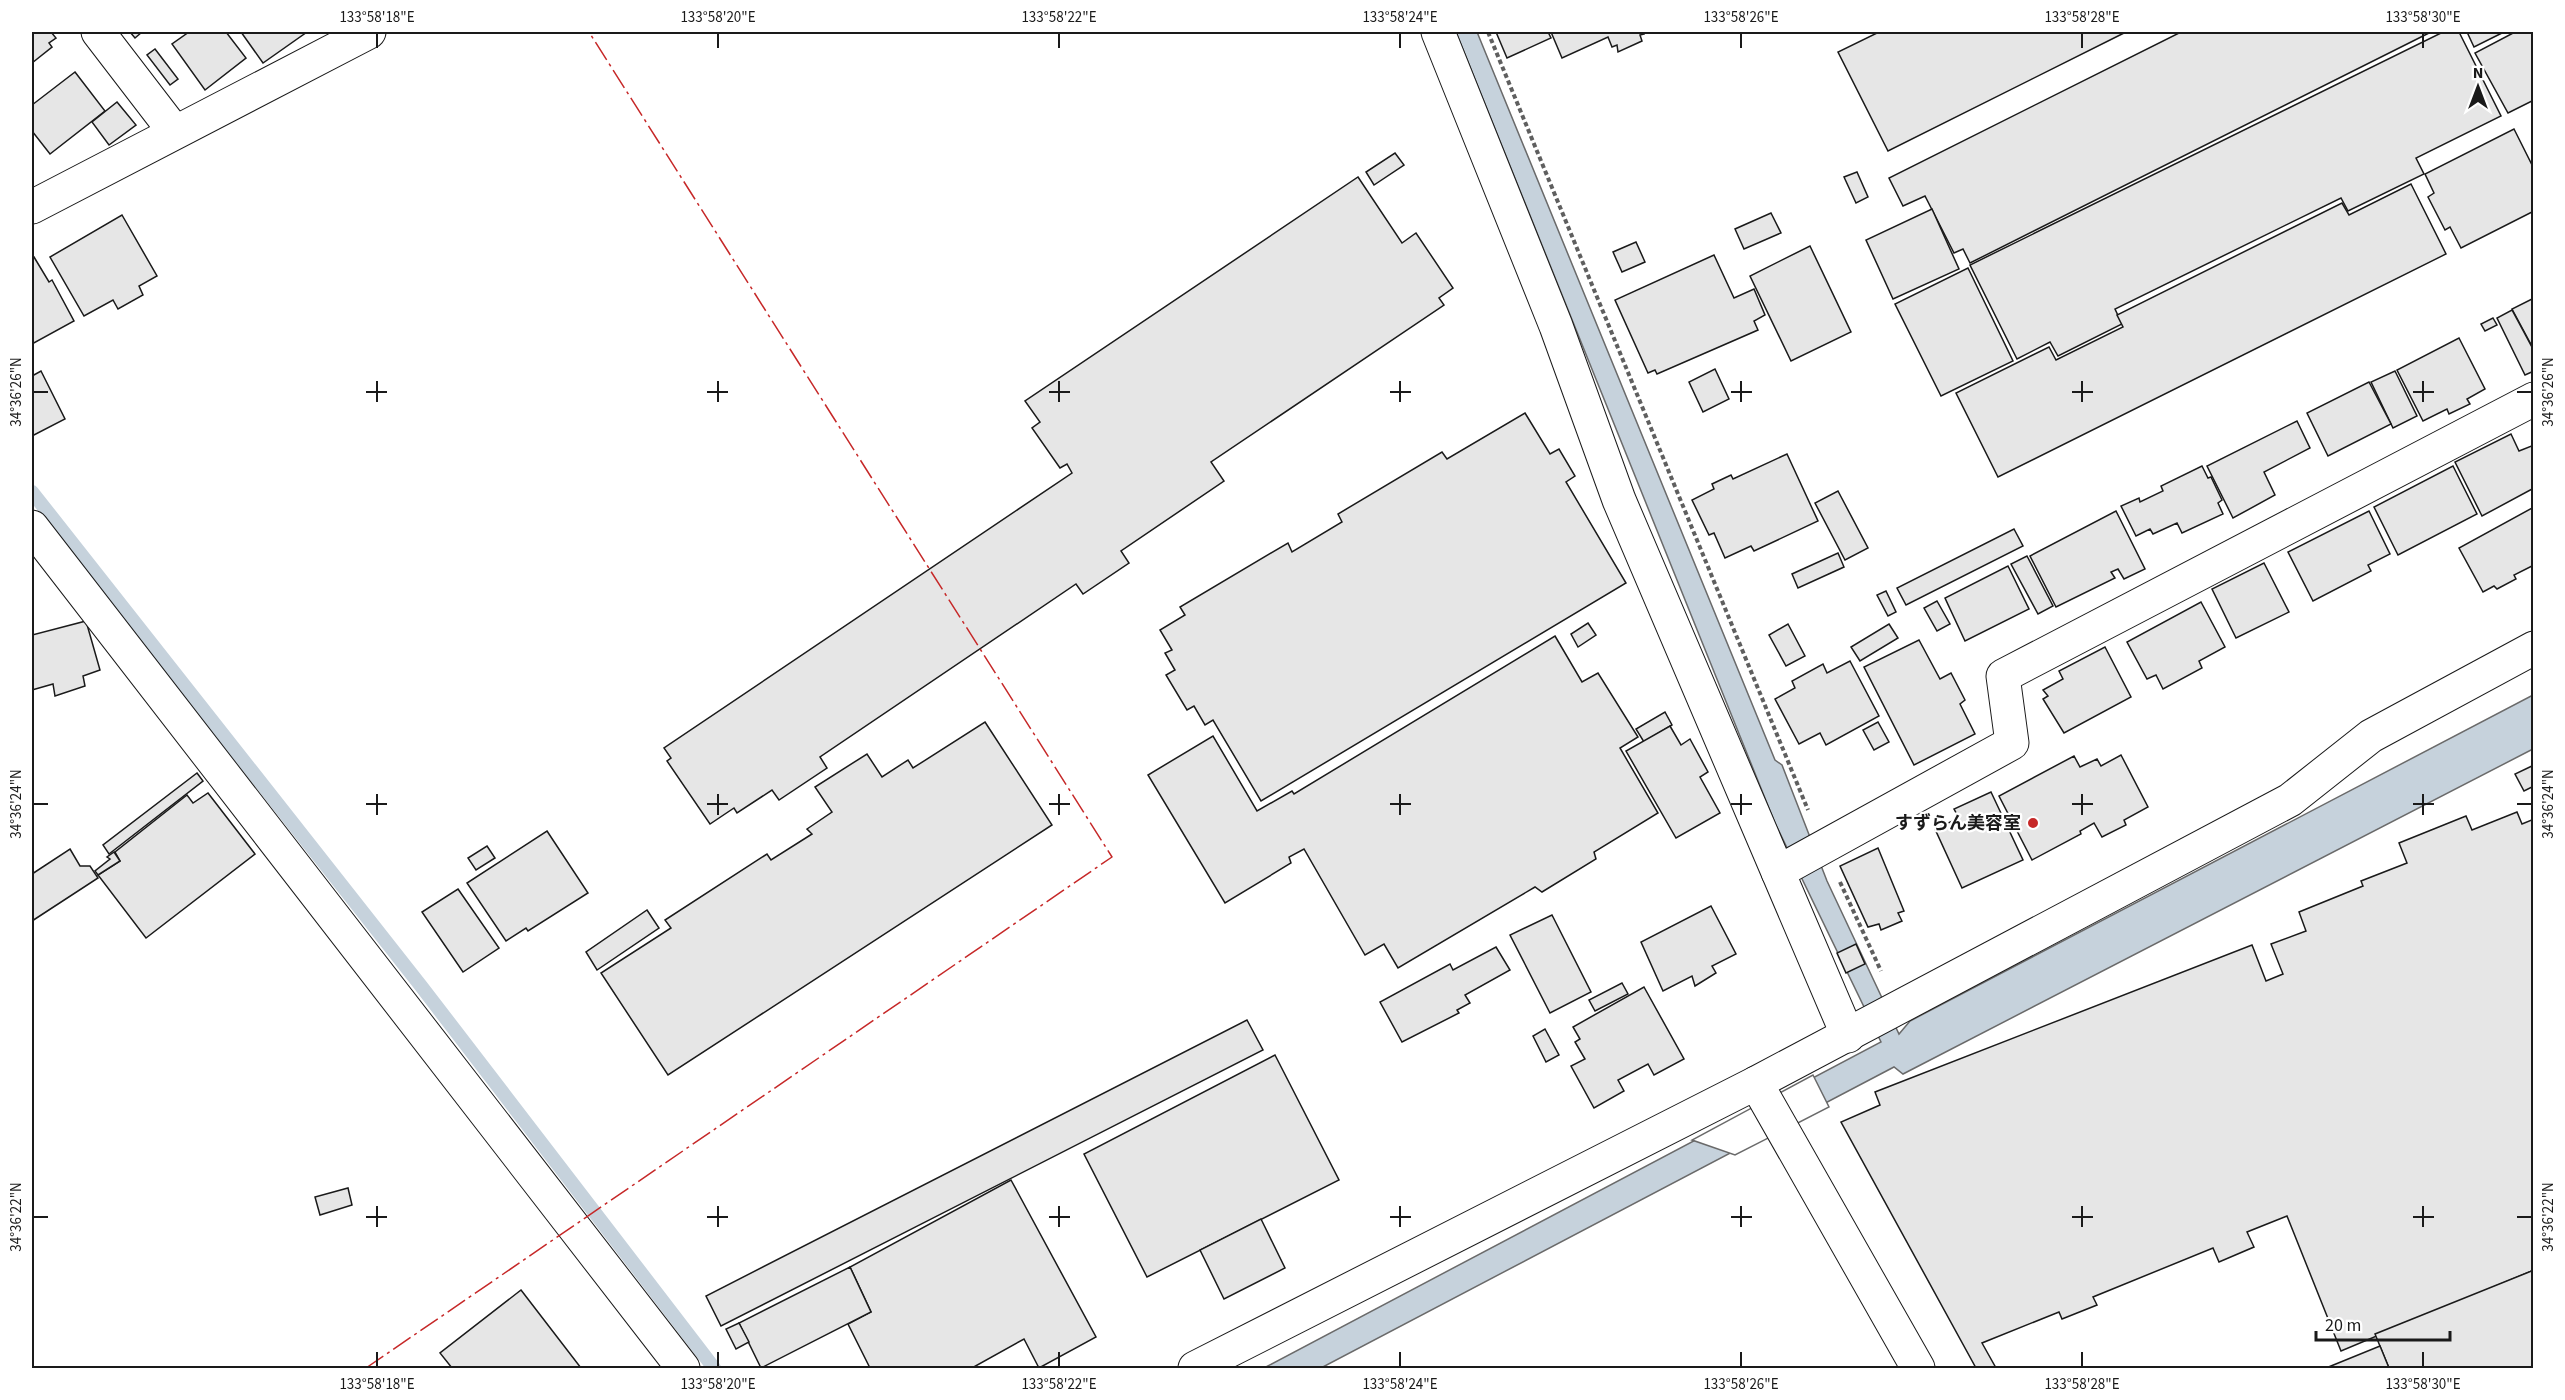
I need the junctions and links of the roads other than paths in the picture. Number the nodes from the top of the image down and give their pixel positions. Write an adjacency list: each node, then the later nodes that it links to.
1 (98, 32): 4 (street)
2 (369, 32): 4 (street)
3 (1438, 32): 9 (street)
4 (174, 131): 5 (street)
5 (32, 207)
6 (2534, 399): 9 (street)
7 (32, 527): 12 (street)
8 (2534, 648): 10 (street)
9 (1784, 869): 10 (street)
10 (1877, 1021): 11 (street)
11 (1756, 1083): 13 (street); 14 (street)
12 (683, 1368)
13 (1195, 1368)
14 (1918, 1368)

